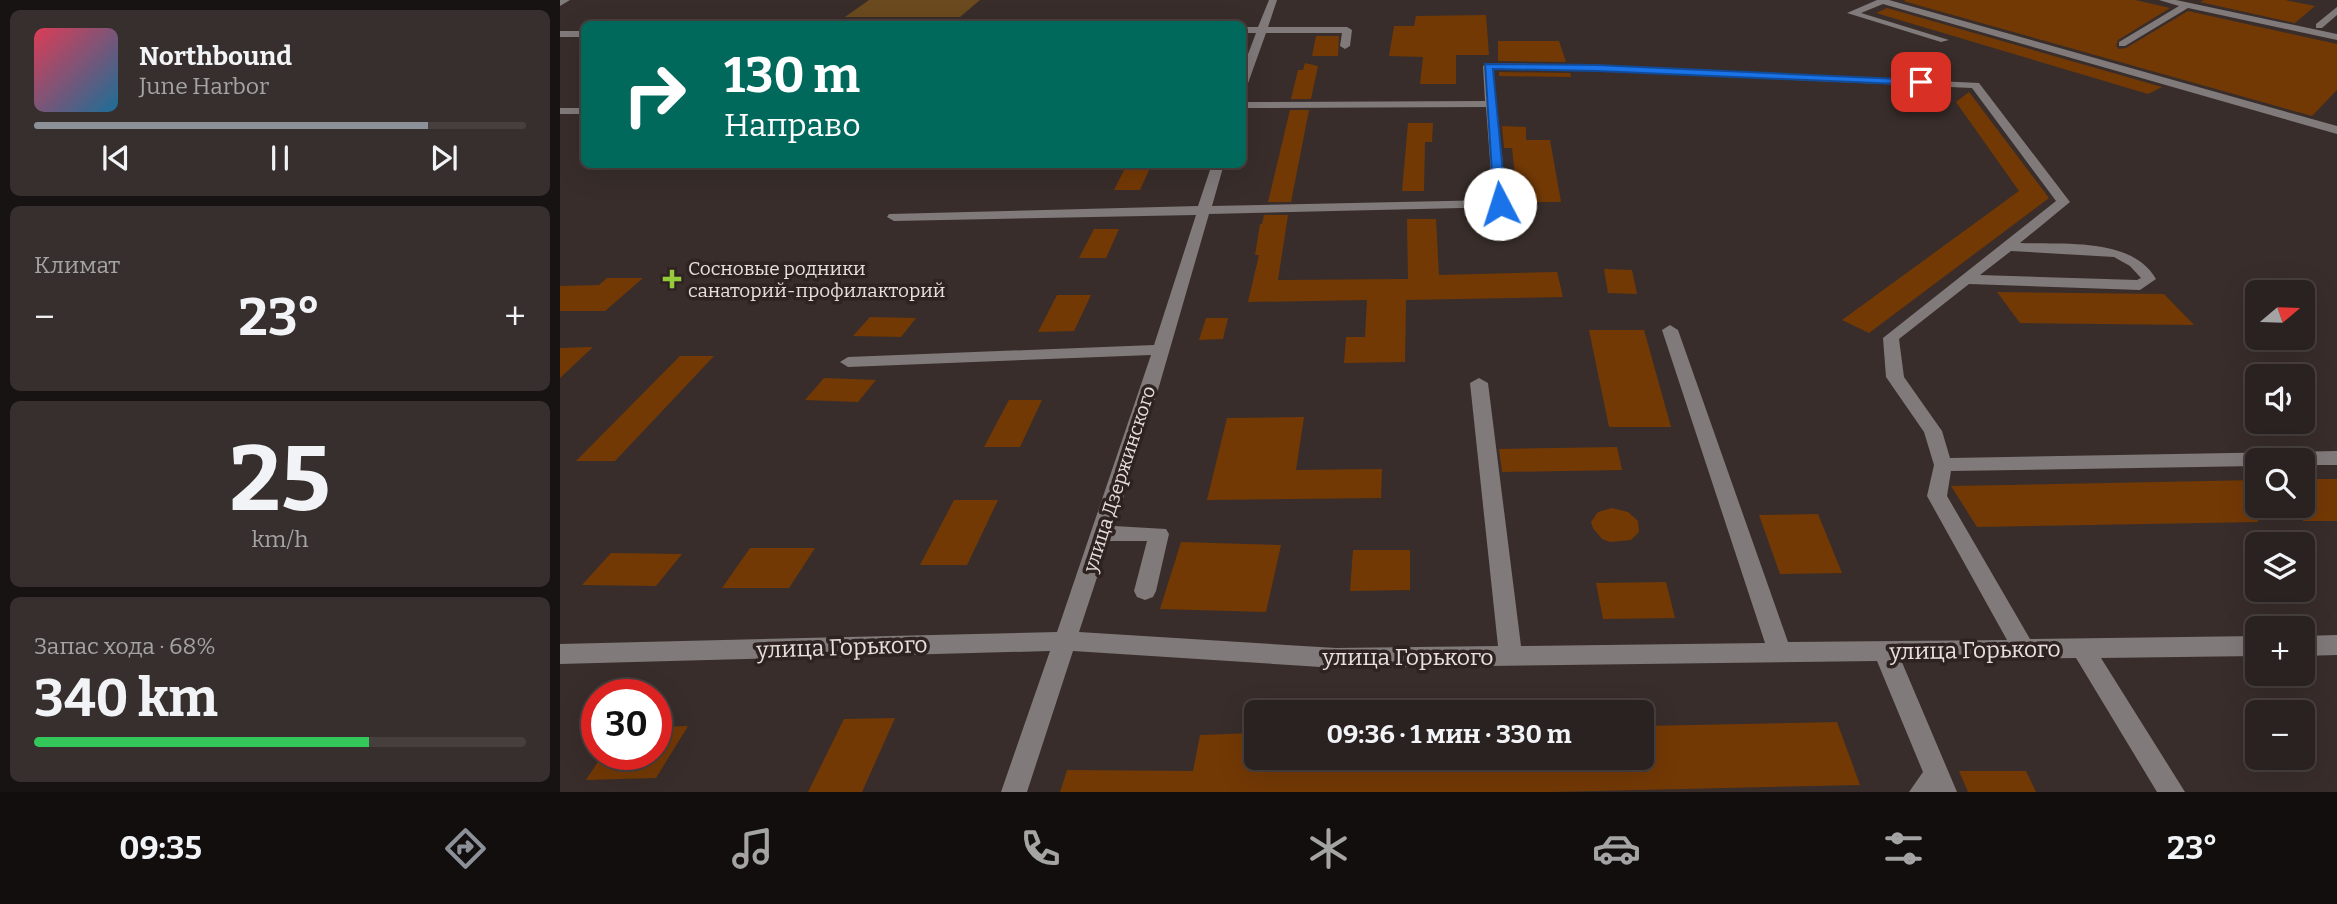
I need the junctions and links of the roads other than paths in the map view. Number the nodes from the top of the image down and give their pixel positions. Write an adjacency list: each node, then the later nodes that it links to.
1 (566, 0): 5 (street)
2 (1273, 0): 10 (street)
3 (1884, 0): 14 (street); 22 (street)
4 (2163, 0): 6 (street)
5 (560, 3)
6 (2187, 5): 13 (street); 15 (street)
7 (2337, 10): 8 (street)
8 (2319, 26)
9 (1246, 30): 10 (street)
10 (1261, 30): 16 (street); 17 (street)
11 (560, 34): 12 (street)
12 (581, 34)
13 (2337, 37)
14 (1944, 40)
15 (2122, 44)
16 (1345, 46)
17 (1246, 74)
18 (1491, 104): 19 (street); 24 (street); 26 (street)
19 (1246, 105)
20 (560, 111): 21 (street)
21 (581, 111)
22 (2337, 130)
23 (1217, 168): 24 (street, улица Дзержинского)
24 (1205, 209): 25 (street); 29 (street, улица Дзержинского)
25 (894, 217)
26 (2007, 246): 27 (street); 27 (street)
27 (1966, 279): 33 (street)
28 (1670, 330): 43 (street)
29 (1160, 350): 30 (street); 34 (street, улица Дзержинского)
30 (848, 362)
31 (1479, 383): 45 (street)
32 (2337, 458): 33 (street)
33 (1943, 465): 40 (street)
34 (1102, 533): 35 (street); 36 (street, улица Дзержинского)
35 (1144, 591)
36 (1063, 641): 44 (street, улица Горького); 45 (street, улица Горького); 47 (street, улица Дзержинского)
37 (2337, 645): 39 (street)
38 (2245, 646): 41 (street, улица Горького)
39 (2315, 646)
40 (2024, 649): 41 (street, улица Горького); 42 (street, улица Горького)
41 (2082, 649): 48 (street)
42 (1885, 652): 43 (street, улица Горького); 46 (street)
43 (1780, 653): 45 (street, улица Горького)
44 (560, 654)
45 (1511, 656)
46 (1934, 786)
47 (1014, 792)
48 (2172, 792)

